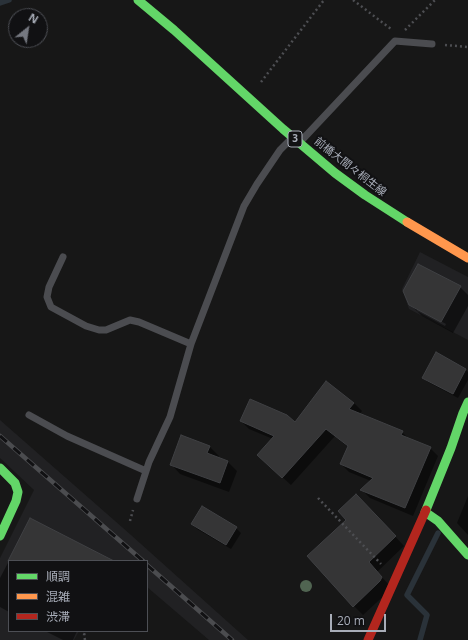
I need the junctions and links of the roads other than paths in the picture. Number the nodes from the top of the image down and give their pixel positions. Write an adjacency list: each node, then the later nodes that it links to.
1 (138, 0): 3 (main road, 前橋大間々桐生線 / 3)
2 (432, 44): 3 (lane)
3 (296, 140): 5 (main road, 前橋大間々桐生線 / 3); 6 (lane)
4 (63, 257): 6 (lane)
5 (468, 258)
6 (191, 344): 10 (lane)
7 (468, 402): 12 (main road)
8 (29, 415): 10 (lane)
9 (0, 468): 13 (main road)
10 (146, 471): 11 (lane)
11 (137, 499)
12 (425, 512): 14 (main road); 15 (main road)
13 (0, 536)
14 (468, 555)
15 (368, 640)

